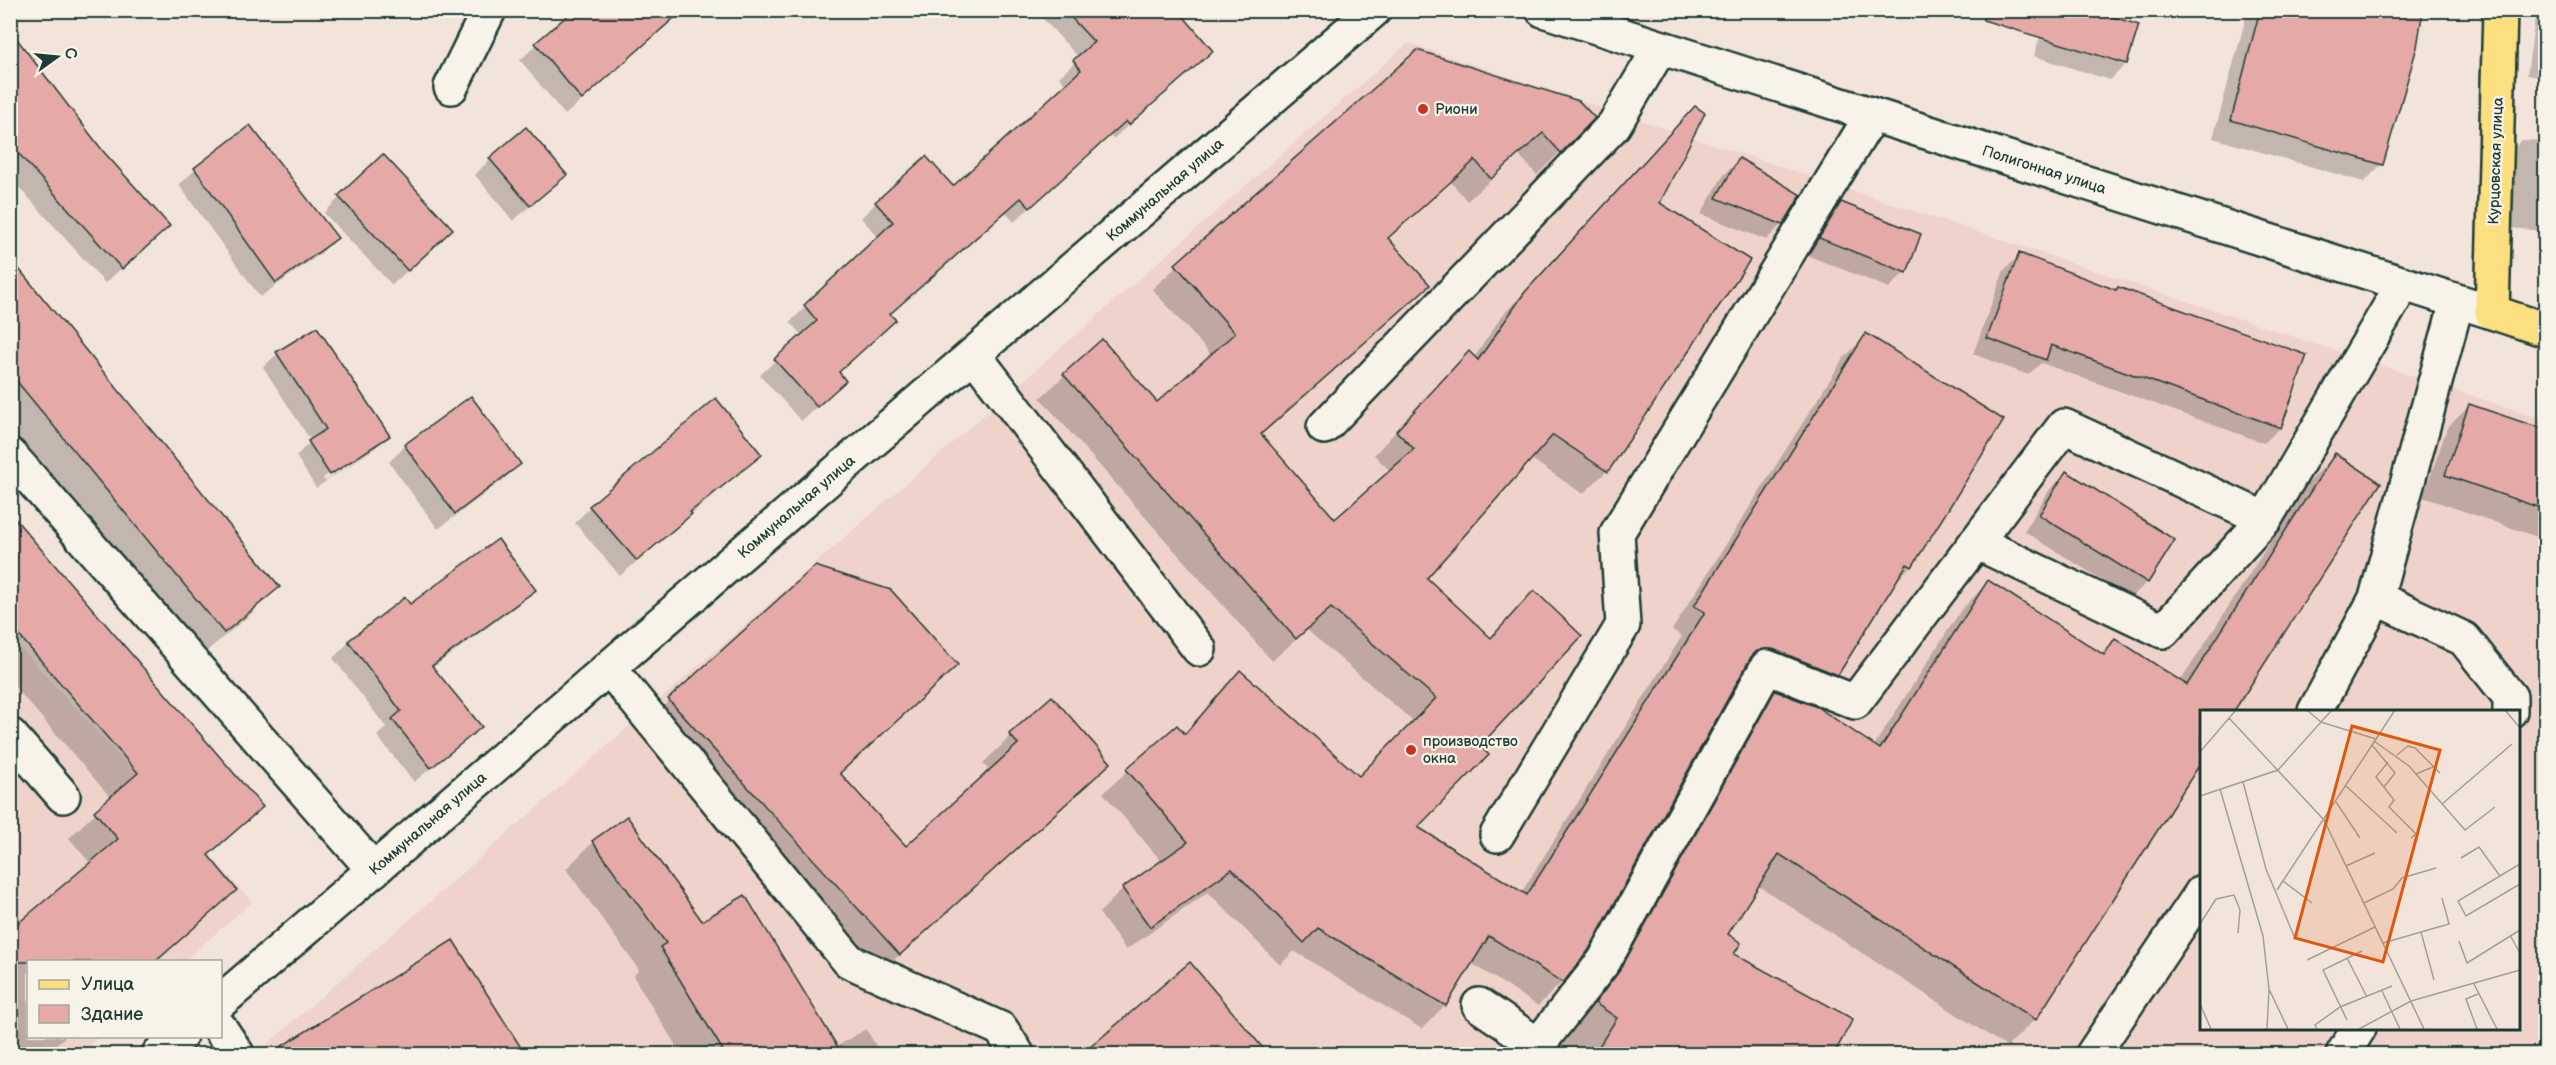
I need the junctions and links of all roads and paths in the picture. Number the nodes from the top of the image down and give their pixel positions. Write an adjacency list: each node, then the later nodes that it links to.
1 (489, 10): 6 (street)
2 (1374, 10): 12 (street, Коммунальная улица)
3 (1543, 10): 5 (street, Полигонная улица)
4 (2500, 10): 10 (main road, Курцовская улица)
5 (1660, 48): 7 (street, Полигонная улица); 13 (street)
6 (451, 87)
7 (1872, 115): 8 (street, Полигонная улица); 24 (street)
8 (2403, 284): 9 (street, Полигонная улица); 15 (street)
9 (2457, 302): 10 (street, Полигонная улица); 17 (street)
10 (2492, 312): 11 (main road, Полигонная улица)
11 (2546, 330)
12 (974, 355): 18 (street); 19 (street, Коммунальная улица)
13 (1324, 427)
14 (10, 455): 25 (street)
15 (2265, 519): 16 (street); 16 (street)
16 (1976, 542): 28 (street)
17 (2376, 598): 20 (street); 21 (street)
18 (1199, 649)
19 (609, 668): 25 (street, Коммунальная улица); 33 (street)
20 (2316, 710)
21 (2510, 710)
22 (10, 735): 23 (street)
23 (63, 796)
24 (1497, 835)
25 (374, 870): 27 (street, Коммунальная улица)
26 (2200, 895): 34 (street)
27 (222, 1000)
28 (1479, 1005)
29 (222, 1031): 32 (street)
30 (178, 1038): 31 (street)
31 (159, 1054)
32 (237, 1054)
33 (1017, 1054)
34 (2093, 1054)

